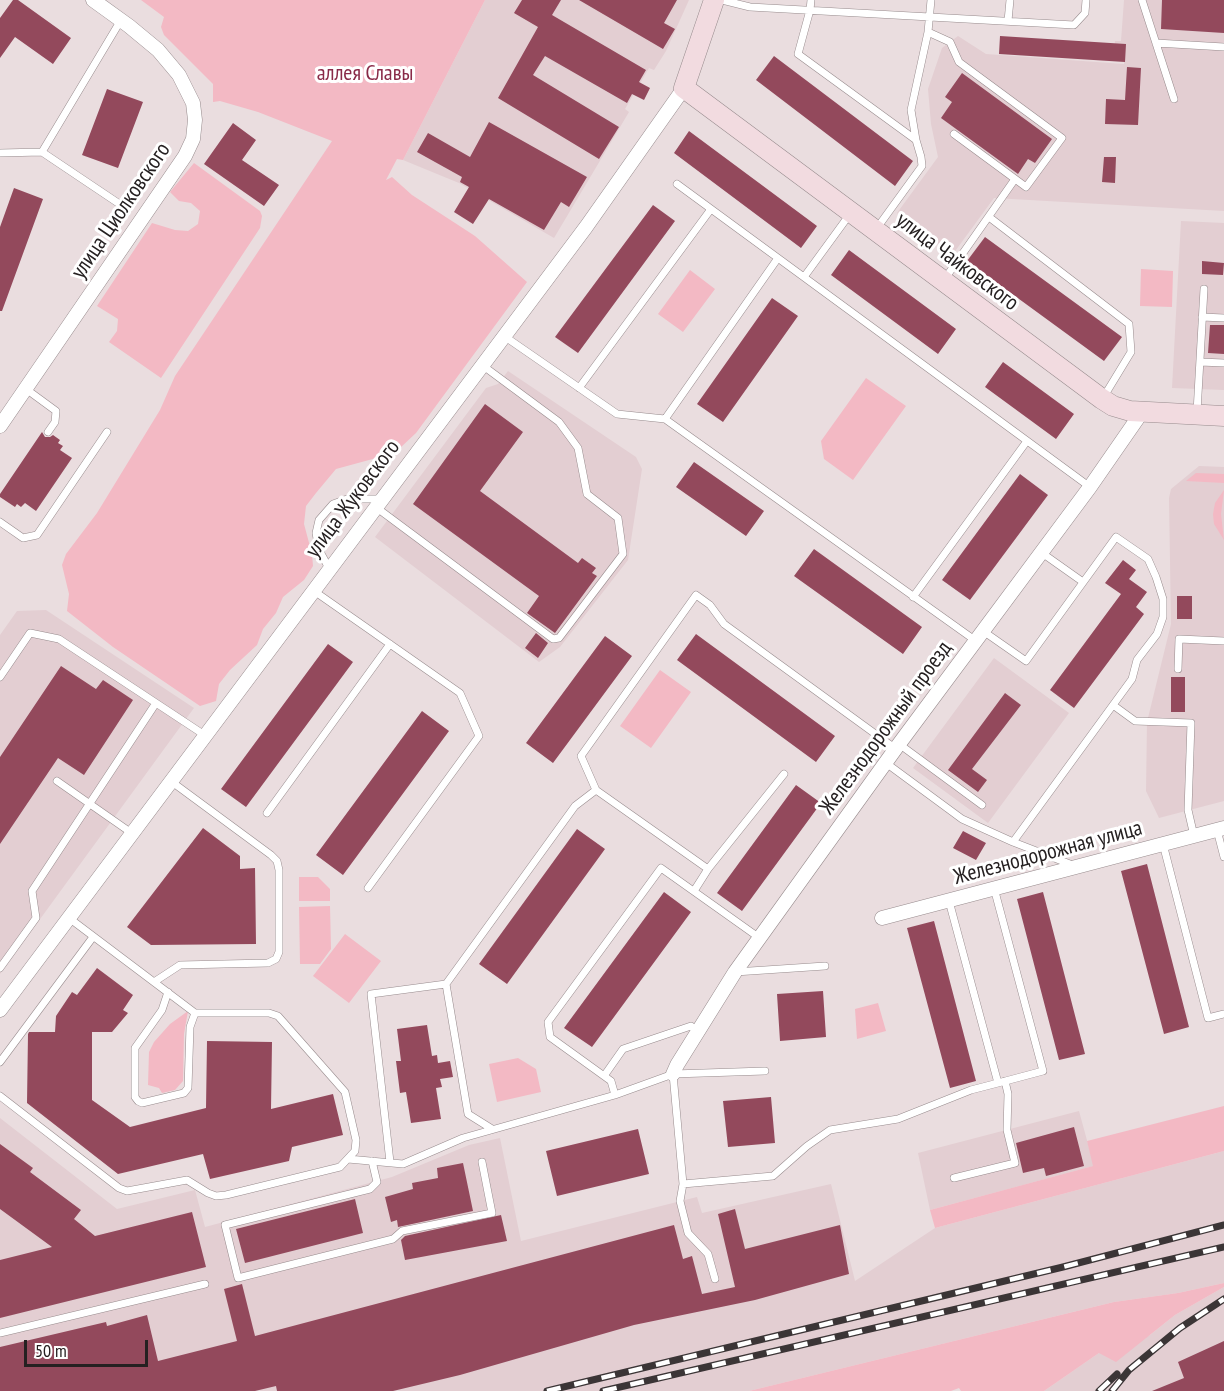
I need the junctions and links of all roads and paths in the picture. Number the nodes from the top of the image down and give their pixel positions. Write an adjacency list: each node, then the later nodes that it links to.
1 (93, 0): 11 (street, улица Циолковского)
2 (714, 0): 16 (street, улица Жуковского)
3 (722, 0): 9 (lane)
4 (811, 0): 9 (lane)
5 (931, 0): 10 (lane)
6 (1010, 0): 12 (lane)
7 (1086, 0): 12 (lane)
8 (1142, 0): 14 (lane)
9 (810, 10): 10 (lane); 19 (lane)
10 (930, 17): 12 (lane); 13 (lane)
11 (121, 20): 20 (lane); 40 (street, улица Циолковского)
12 (1008, 21)
13 (928, 32): 19 (lane); 22 (lane)
14 (1156, 43): 15 (lane); 17 (lane)
15 (1224, 47)
16 (684, 88): 26 (street, улица Чайковского); 35 (street, улица Жуковского)
17 (1174, 99)
18 (954, 134): 22 (lane)
19 (916, 140): 28 (lane)
20 (42, 152): 21 (lane); 24 (lane)
21 (0, 153)
22 (1015, 179): 27 (lane)
23 (677, 184): 25 (lane)
24 (121, 205)
25 (711, 209): 29 (lane); 39 (lane)
26 (851, 212): 28 (street, улица Чайковского); 30 (lane)
27 (989, 217): 31 (lane); 41 (lane)
28 (875, 230): 31 (street, улица Чайковского)
29 (778, 258): 30 (lane); 45 (lane)
30 (804, 277): 49 (lane)
31 (944, 281): 41 (street, улица Чайковского)
32 (1204, 289): 33 (lane)
33 (1202, 317): 34 (lane); 36 (lane)
34 (1224, 318)
35 (504, 336): 38 (street, улица Жуковского); 39 (lane)
36 (1200, 362): 37 (lane); 43 (lane)
37 (1224, 363)
38 (482, 365): 51 (street, улица Жуковского); 51 (lane)
39 (579, 388): 45 (lane)
40 (26, 389): 46 (street, улица Циолковского); 47 (lane)
41 (1102, 399): 42 (street, улица Чайковского)
42 (1142, 412): 43 (street, улица Чайковского); 50 (street, Железнодорожный проезд)
43 (1197, 415): 44 (street, улица Чайковского)
44 (1224, 416)
45 (665, 419): 57 (lane)
46 (0, 426)
47 (48, 432)
48 (107, 432): 52 (lane)
49 (1027, 441): 50 (lane); 57 (lane)
50 (1090, 487): 53 (street, Железнодорожный проезд)
51 (380, 504): 54 (street, улица Жуковского); 54 (lane)
52 (0, 522)
53 (1042, 553): 55 (lane); 58 (street, Железнодорожный проезд)
54 (330, 570): 56 (street, улица Жуковского)
55 (1083, 582): 58 (lane); 64 (lane)
56 (314, 591): 60 (lane); 65 (street, улица Жуковского)
57 (913, 597): 58 (lane)
58 (979, 636): 66 (street, Железнодорожный проезд)
59 (1224, 641): 61 (lane)
60 (390, 644): 74 (lane); 83 (lane)
61 (1178, 669)
62 (0, 677): 63 (lane)
63 (156, 703): 65 (lane); 72 (lane)
64 (1113, 705): 77 (lane); 78 (lane)
65 (206, 736): 70 (street, улица Жуковского)
66 (898, 747): 67 (street, Железнодорожный проезд); 71 (lane); 73 (lane)
67 (886, 762): 78 (lane); 90 (street, Железнодорожный проезд)
68 (784, 774): 82 (lane)
69 (57, 781): 72 (lane)
70 (172, 782): 76 (street, улица Жуковского); 94 (lane)
71 (596, 790): 82 (lane); 95 (lane)
72 (90, 804): 76 (lane); 92 (lane)
73 (982, 805)
74 (267, 813)
75 (1220, 829): 77 (street, Железнодорожная улица); 80 (lane)
76 (133, 834): 87 (street, улица Жуковского)
77 (1194, 836): 79 (street, Железнодорожная улица)
78 (1013, 842): 81 (lane)
79 (1163, 844): 81 (street, Железнодорожная улица); 99 (lane)
80 (1224, 857)
81 (1077, 867): 84 (street, Железнодорожная улица)
82 (708, 869): 85 (lane)
83 (368, 888)
84 (994, 888): 86 (street, Железнодорожная улица); 105 (lane)
85 (694, 891): 90 (lane); 104 (lane)
86 (949, 901): 88 (street, Железнодорожная улица); 105 (lane)
87 (69, 918): 89 (lane); 97 (street, улица Жуковского)
88 (882, 918)
89 (93, 937): 94 (lane); 101 (lane)
90 (761, 939): 93 (street, Железнодорожный проезд)
91 (825, 966): 93 (lane)
92 (0, 968)
93 (735, 972): 100 (street, Железнодорожный проезд)
94 (154, 982): 96 (lane)
95 (446, 984): 108 (lane); 111 (lane)
96 (168, 992): 98 (lane); 98 (lane)
97 (0, 1010)
98 (195, 1013): 109 (lane)
99 (1224, 1014)
100 (698, 1031): 103 (street, Железнодорожный проезд); 104 (lane)
101 (0, 1062)
102 (765, 1071): 103 (lane)
103 (673, 1074): 106 (lane); 114 (lane)
104 (604, 1076): 106 (lane)
105 (1002, 1082): 113 (lane); 114 (lane)
106 (615, 1095): 108 (lane)
107 (0, 1096): 109 (lane)
108 (492, 1129): 111 (lane)
109 (348, 1160): 110 (lane)
110 (372, 1161): 111 (lane); 112 (lane)
111 (390, 1162)
112 (482, 1162)
113 (954, 1178)
114 (683, 1184): 115 (lane)
115 (715, 1279)
116 (205, 1284): 117 (lane)
117 (0, 1334)

